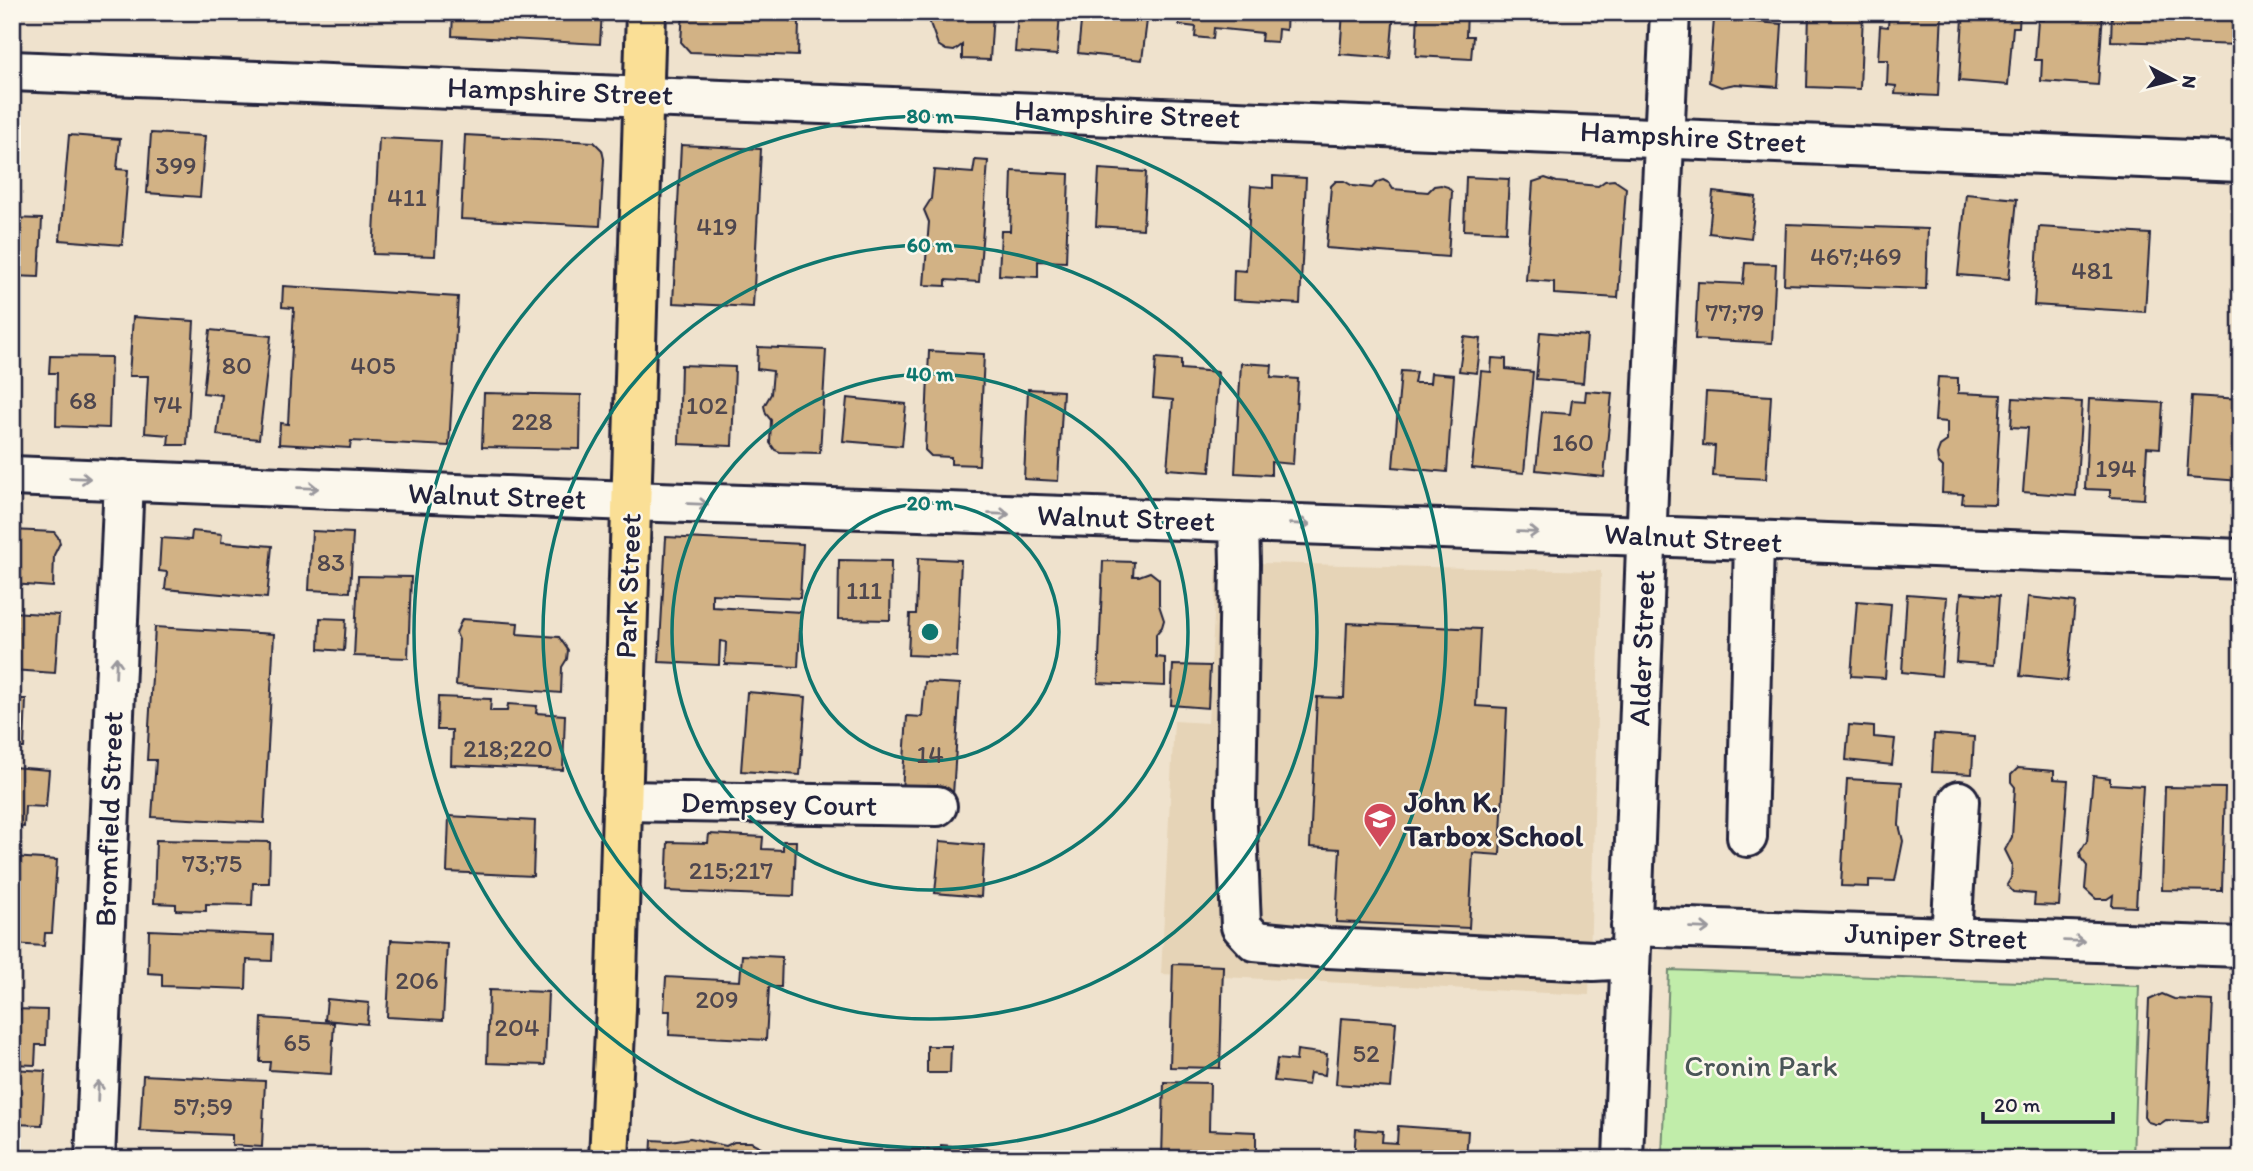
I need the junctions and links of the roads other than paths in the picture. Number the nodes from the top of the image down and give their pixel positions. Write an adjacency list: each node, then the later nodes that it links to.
1 (646, 12): 4 (main road, Park Street)
2 (1670, 12): 5 (street, Alder Street)
3 (12, 71): 4 (street, Hampshire Street)
4 (642, 94): 5 (street, Hampshire Street); 9 (main road, Park Street)
5 (1664, 136): 6 (street, Hampshire Street); 11 (street, Alder Street)
6 (2241, 162)
7 (12, 476): 8 (street, Walnut Street, one-way to 8)
8 (124, 480): 9 (street, Walnut Street, one-way to 9); 21 (street, Bromfield Street, one-way to 8)
9 (630, 502): 10 (street, Walnut Street, one-way to 10); 14 (main road, Park Street)
10 (1239, 522): 11 (street, Walnut Street, one-way to 11); 19 (street, Juniper Street)
11 (1646, 536): 12 (street, Walnut Street); 19 (street, Alder Street)
12 (1754, 541): 13 (street, Walnut Street); 17 (street)
13 (2241, 559)
14 (622, 801): 16 (street, Dempsey Court); 22 (main road, Park Street)
15 (1959, 801): 18 (street)
16 (937, 806)
17 (1747, 837)
18 (1951, 937): 19 (street, Juniper Street, one-way to 18); 20 (street, Juniper Street, one-way to 20)
19 (1631, 943): 23 (street, Alder Street)
20 (2241, 947)
21 (95, 1159)
22 (609, 1159)
23 (1623, 1159)

